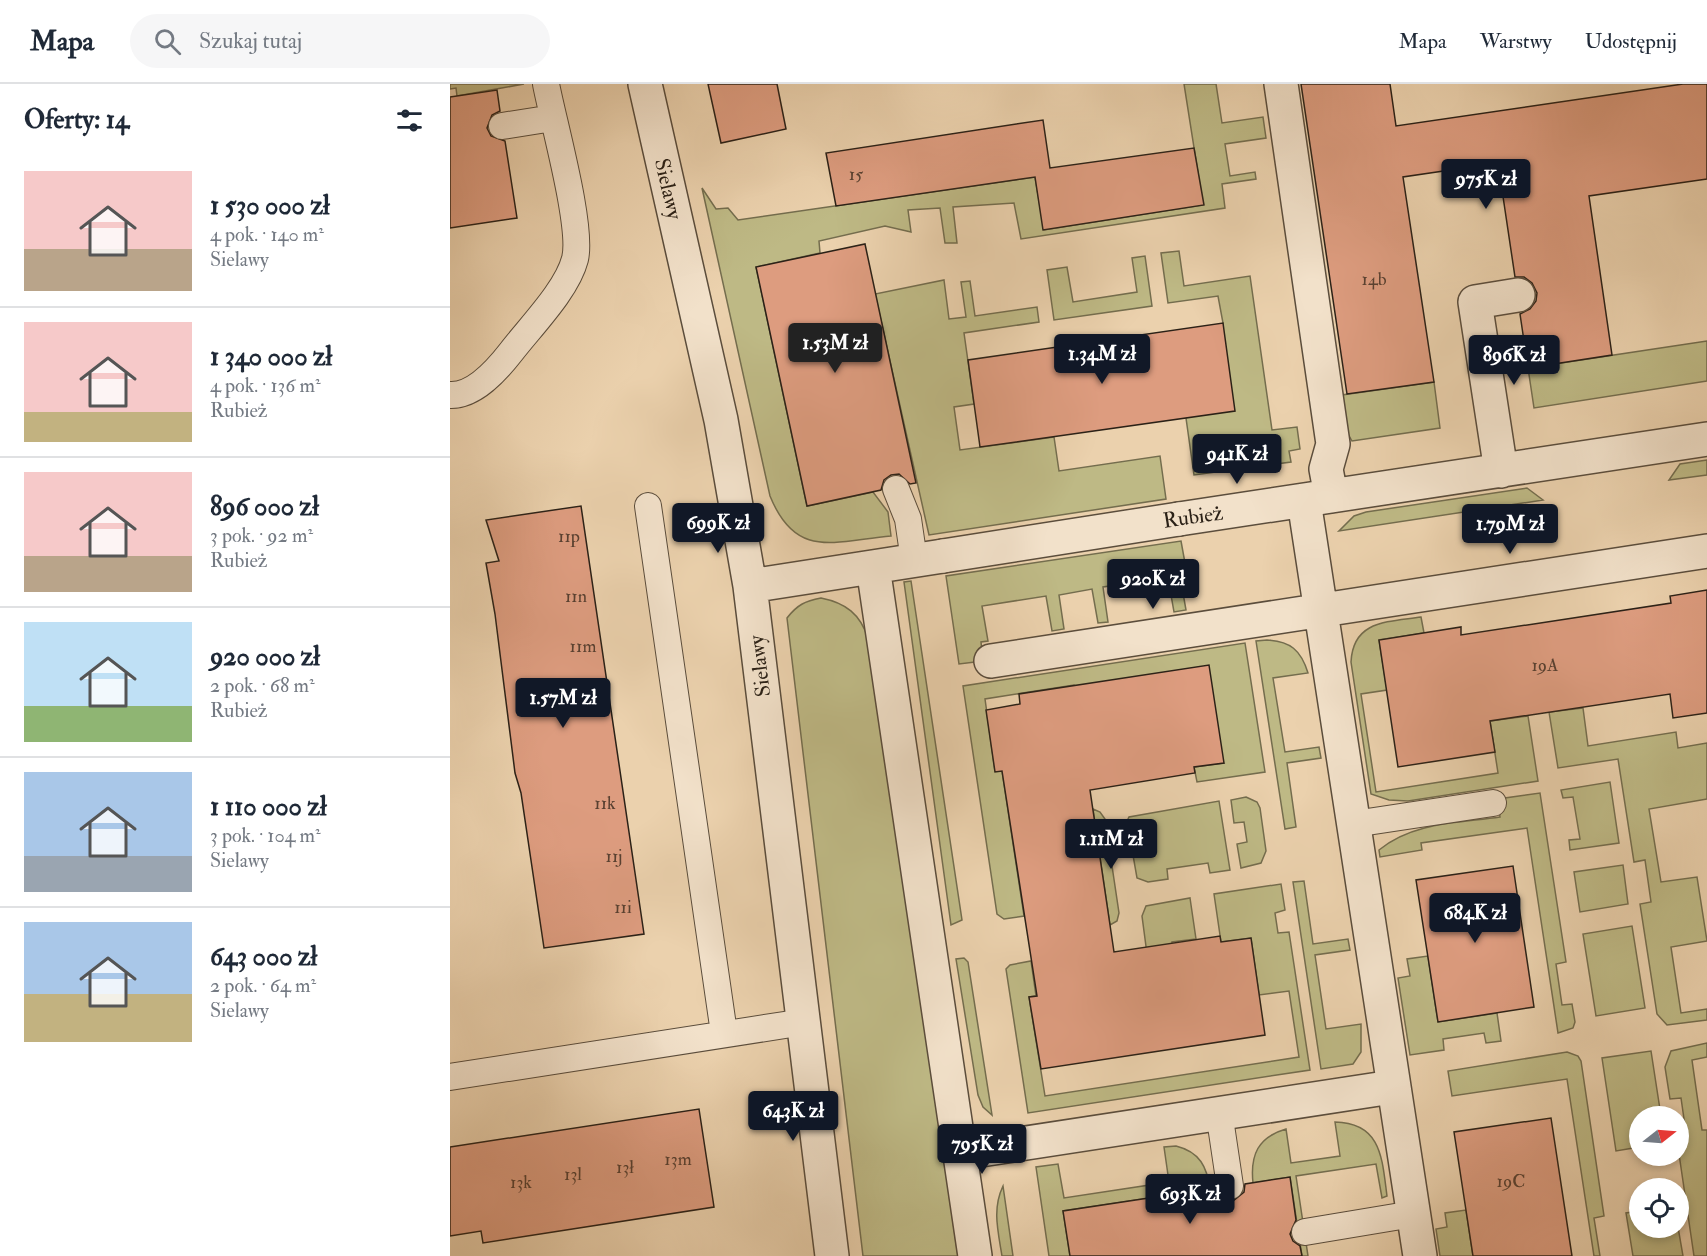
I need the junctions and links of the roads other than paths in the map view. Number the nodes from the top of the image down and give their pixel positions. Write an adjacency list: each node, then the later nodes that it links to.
1 (546, 84): 4 (lane)
2 (645, 84): 16 (street, Sielawy)
3 (1281, 84): 11 (street)
4 (553, 118): 5 (lane); 7 (lane)
5 (502, 126)
6 (1518, 296): 9 (street)
7 (450, 395)
8 (1707, 439): 9 (street, Rubież)
9 (1501, 471): 11 (street, Rubież)
10 (896, 489): 14 (lane)
11 (1317, 498): 14 (street, Rubież); 17 (street)
12 (648, 506): 22 (lane)
13 (1707, 551): 17 (street)
14 (928, 558): 15 (street, Rubież)
15 (873, 567): 16 (street, Rubież); 26 (street)
16 (750, 586): 21 (street, Sielawy)
17 (1322, 610): 18 (street); 20 (street)
18 (991, 661)
19 (1493, 803): 20 (lane)
20 (1354, 824): 24 (street)
21 (804, 1022): 22 (lane); 30 (street, Sielawy)
22 (724, 1033): 23 (lane)
23 (450, 1077)
24 (1392, 1087): 25 (street); 28 (street)
25 (1219, 1113): 26 (street); 27 (lane)
26 (961, 1153): 31 (street)
27 (1230, 1186)
28 (1413, 1214): 29 (lane); 32 (street)
29 (1305, 1232)
30 (832, 1256)
31 (975, 1256)
32 (1420, 1256)

